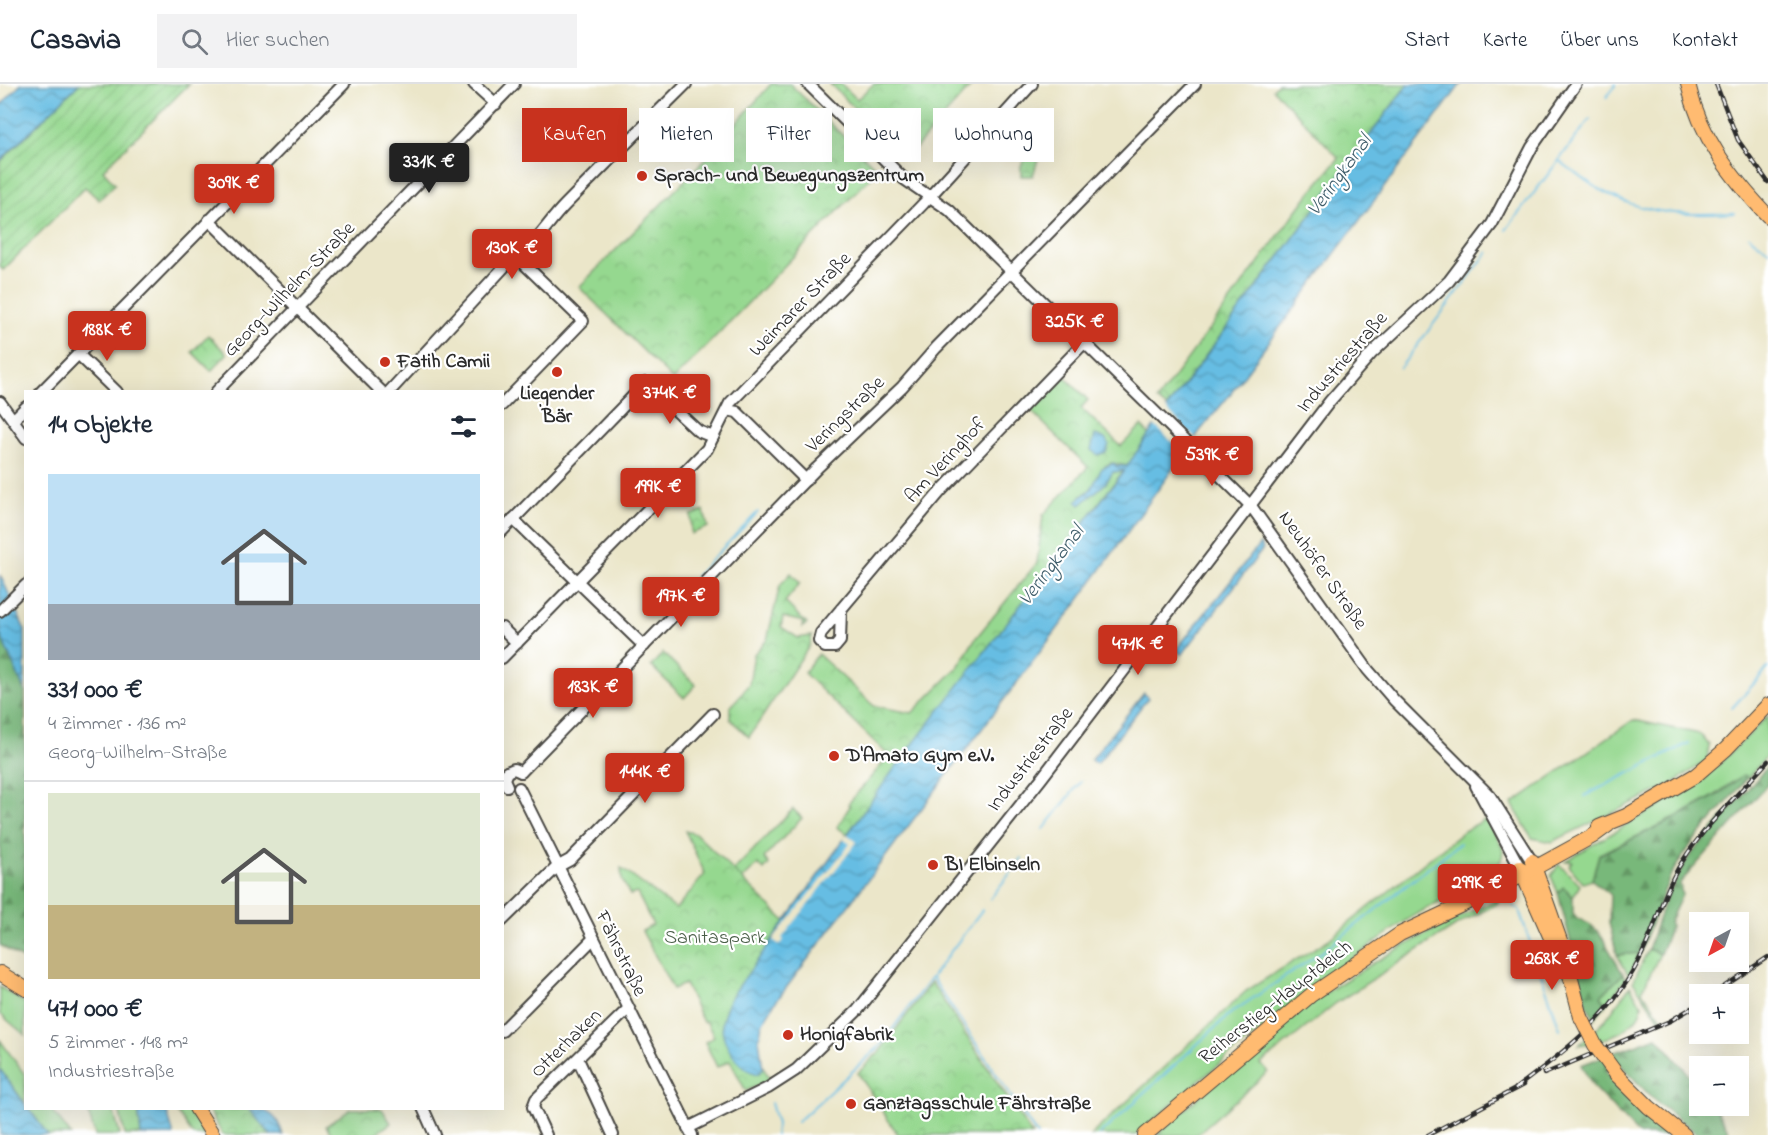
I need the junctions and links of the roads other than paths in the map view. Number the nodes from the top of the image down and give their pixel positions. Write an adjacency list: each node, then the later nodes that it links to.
1 (344, 84): 14 (street)
2 (474, 84): 11 (street)
3 (514, 84): 11 (street, Georg-Wilhelm-Straße)
4 (686, 84): 15 (street)
5 (808, 84): 12 (street, Neuhöfer Straße)
6 (818, 84): 12 (street, Neuhöfer Straße)
7 (1032, 84): 12 (street, Weimarer Straße)
8 (1195, 84): 16 (street, Veringstraße)
9 (1576, 84): 33 (street, Industriestraße)
10 (1688, 84): 13 (main road)
11 (496, 105): 17 (street, Georg-Wilhelm-Straße)
12 (930, 196): 16 (street, Neuhöfer Straße); 28 (street, Weimarer Straße)
13 (1768, 216)
14 (209, 220): 17 (street); 19 (street)
15 (520, 260): 24 (street); 26 (street)
16 (1011, 272): 18 (street, Neuhöfer Straße); 32 (street, Veringstraße)
17 (298, 307): 22 (street, Georg-Wilhelm-Straße); 23 (street)
18 (1084, 342): 33 (street, Neuhöfer Straße); 38 (street, Am Veringhof)
19 (78, 354): 20 (street); 21 (street)
20 (42, 390)
21 (115, 390)
22 (218, 390)
23 (380, 390)
24 (391, 390)
25 (0, 402): 29 (street)
26 (504, 403)
27 (24, 409): 29 (street)
28 (727, 410): 31 (street, Weimarer Straße); 32 (street)
29 (13, 420): 30 (street)
30 (24, 435)
31 (713, 437): 34 (street); 36 (street, Weimarer Straße)
32 (806, 480): 42 (street, Veringstraße)
33 (1251, 506): 51 (street, Neuhöfer Straße); 65 (street, Industriestraße)
34 (513, 519): 35 (street); 36 (street)
35 (504, 529)
36 (577, 581): 41 (street, Weimarer Straße); 42 (street)
37 (24, 587): 39 (street)
38 (841, 609)
39 (0, 611)
40 (504, 630): 41 (street)
41 (517, 643): 43 (street, Weimarer Straße)
42 (644, 646): 47 (street, Veringstraße)
43 (504, 656)
44 (1768, 705): 51 (main road, Reiherstieg-Hauptdeich)
45 (713, 714): 50 (street)
46 (505, 770): 47 (street); 48 (street)
47 (521, 772): 49 (street)
48 (505, 788): 49 (street)
49 (519, 788): 50 (street, Fährstraße)
50 (557, 867): 55 (street); 56 (street, Fährstraße)
51 (1527, 867): 52 (main road, Reiherstieg-Hauptdeich); 53 (main road, Neuhöfer Straße); 54 (main road, Reiherstieg-Hauptdeich); 60 (main road, Neuhöfer Straße)
52 (1500, 887): 53 (main road); 54 (main road, Reiherstieg-Hauptdeich)
53 (1532, 893): 60 (main road, Neuhöfer Straße)
54 (1440, 914): 70 (main road, Reiherstieg-Hauptdeich)
55 (504, 919)
56 (593, 939): 59 (street, Fährstraße); 61 (street)
57 (0, 973): 58 (main road)
58 (24, 988)
59 (628, 1010): 62 (street, Otterhaken); 65 (street, Fährstraße)
60 (1581, 1017): 71 (main road, Neuhöfer Straße, bridge)
61 (504, 1029)
62 (578, 1059): 68 (street, Otterhaken); 69 (street)
63 (197, 1110): 66 (main road)
64 (424, 1110): 67 (street)
65 (691, 1133)
66 (213, 1135)
67 (435, 1135)
68 (546, 1135)
69 (613, 1135)
70 (1145, 1135)
71 (1684, 1135)

